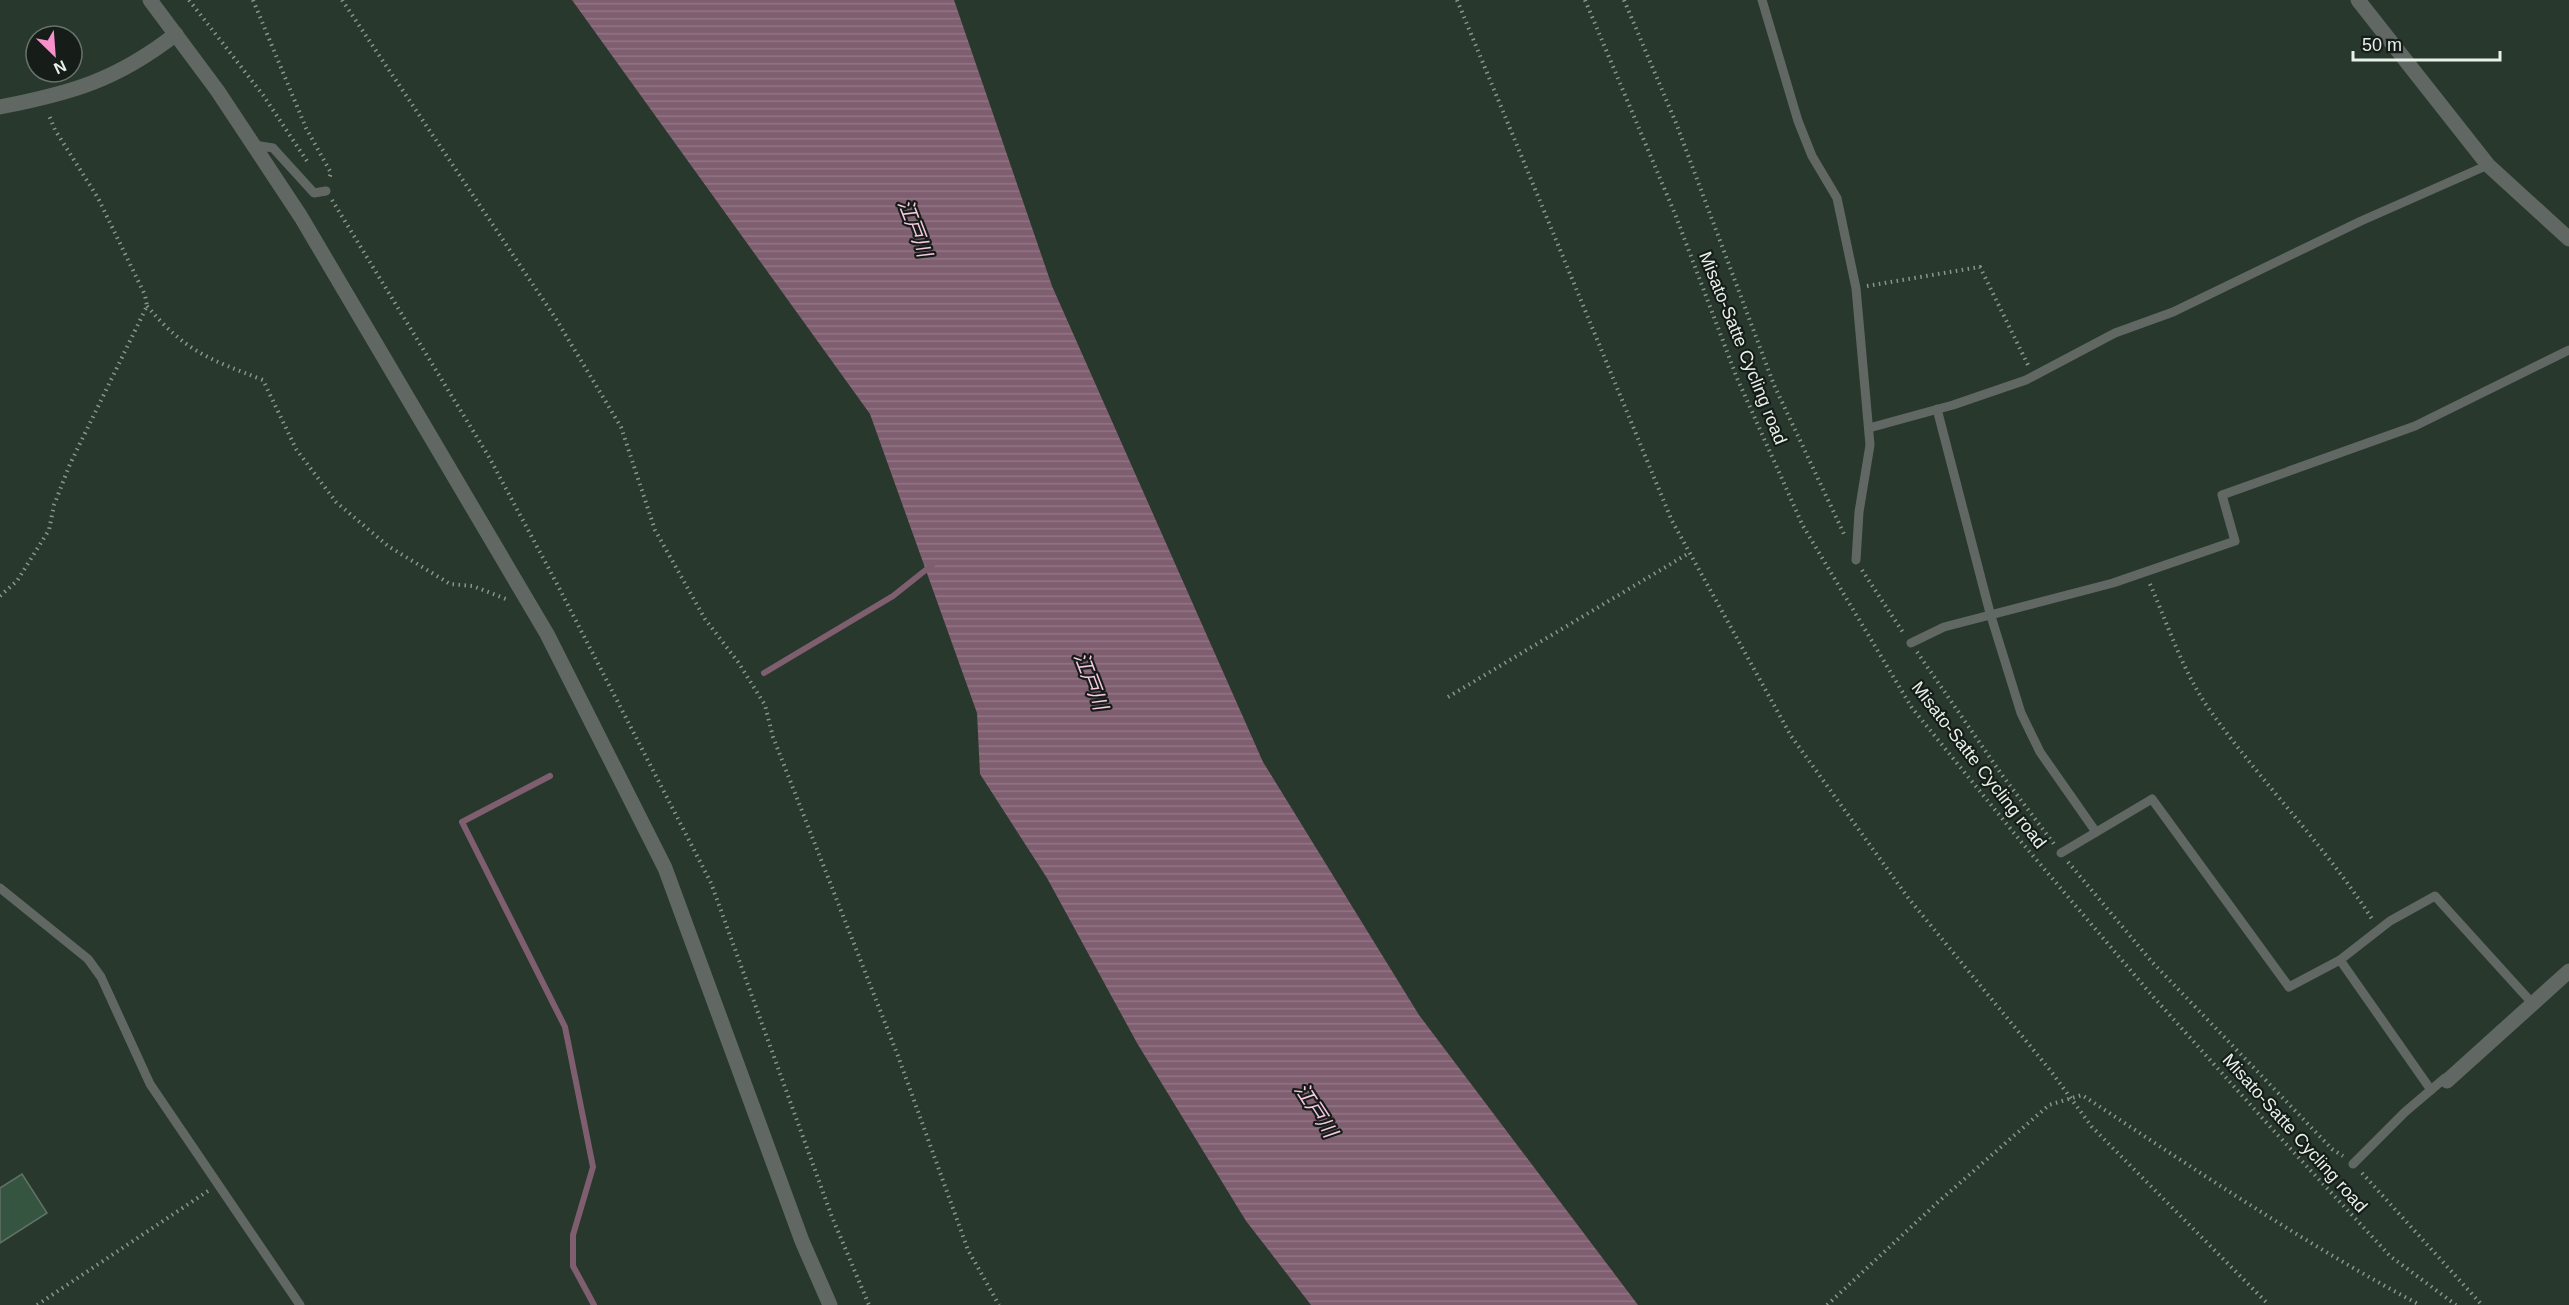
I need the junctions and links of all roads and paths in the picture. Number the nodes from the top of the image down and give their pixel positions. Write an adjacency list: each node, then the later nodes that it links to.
1 (150, 0): 9 (street)
2 (253, 0): 14 (path)
3 (342, 0): 45 (path)
4 (1457, 0): 22 (path)
5 (1585, 0): 49 (path, Misato-Satte Cycling road)
6 (1623, 0): 23 (path)
7 (1762, 0): 16 (lane)
8 (2358, 0): 13 (street)
9 (176, 34): 10 (street); 12 (street)
10 (42, 99): 11 (street); 17 (path)
11 (0, 106)
12 (254, 145): 14 (lane); 26 (street)
13 (2488, 165): 15 (street); 19 (lane)
14 (326, 191)
15 (2569, 239)
16 (1856, 288): 19 (path); 21 (lane)
17 (147, 306): 25 (path); 26 (path)
18 (2569, 350): 24 (lane)
19 (2033, 377): 20 (lane)
20 (1937, 410): 21 (lane); 27 (lane)
21 (1869, 428): 23 (lane)
22 (1689, 553): 29 (path); 39 (path)
23 (1856, 560): 28 (path)
24 (2145, 572): 27 (lane); 33 (path)
25 (0, 596)
26 (534, 611): 44 (street)
27 (1990, 613): 28 (lane); 30 (lane)
28 (1911, 643): 31 (path)
29 (1448, 697)
30 (2096, 832): 31 (lane); 34 (lane)
31 (2061, 853): 40 (path)
32 (0, 888): 41 (lane)
33 (2379, 929): 34 (lane); 36 (lane)
34 (2340, 960): 38 (lane)
35 (2569, 971): 36 (street)
36 (2533, 1004): 37 (street)
37 (2447, 1082): 38 (lane)
38 (2431, 1090): 40 (lane)
39 (2068, 1097): 46 (path); 47 (path); 48 (path)
40 (2353, 1164): 50 (path)
41 (219, 1184): 42 (path); 43 (lane)
42 (37, 1305)
43 (300, 1305)
44 (830, 1305)
45 (999, 1305)
46 (1827, 1305)
47 (2269, 1305)
48 (2420, 1305)
49 (2456, 1305)
50 (2482, 1305)

